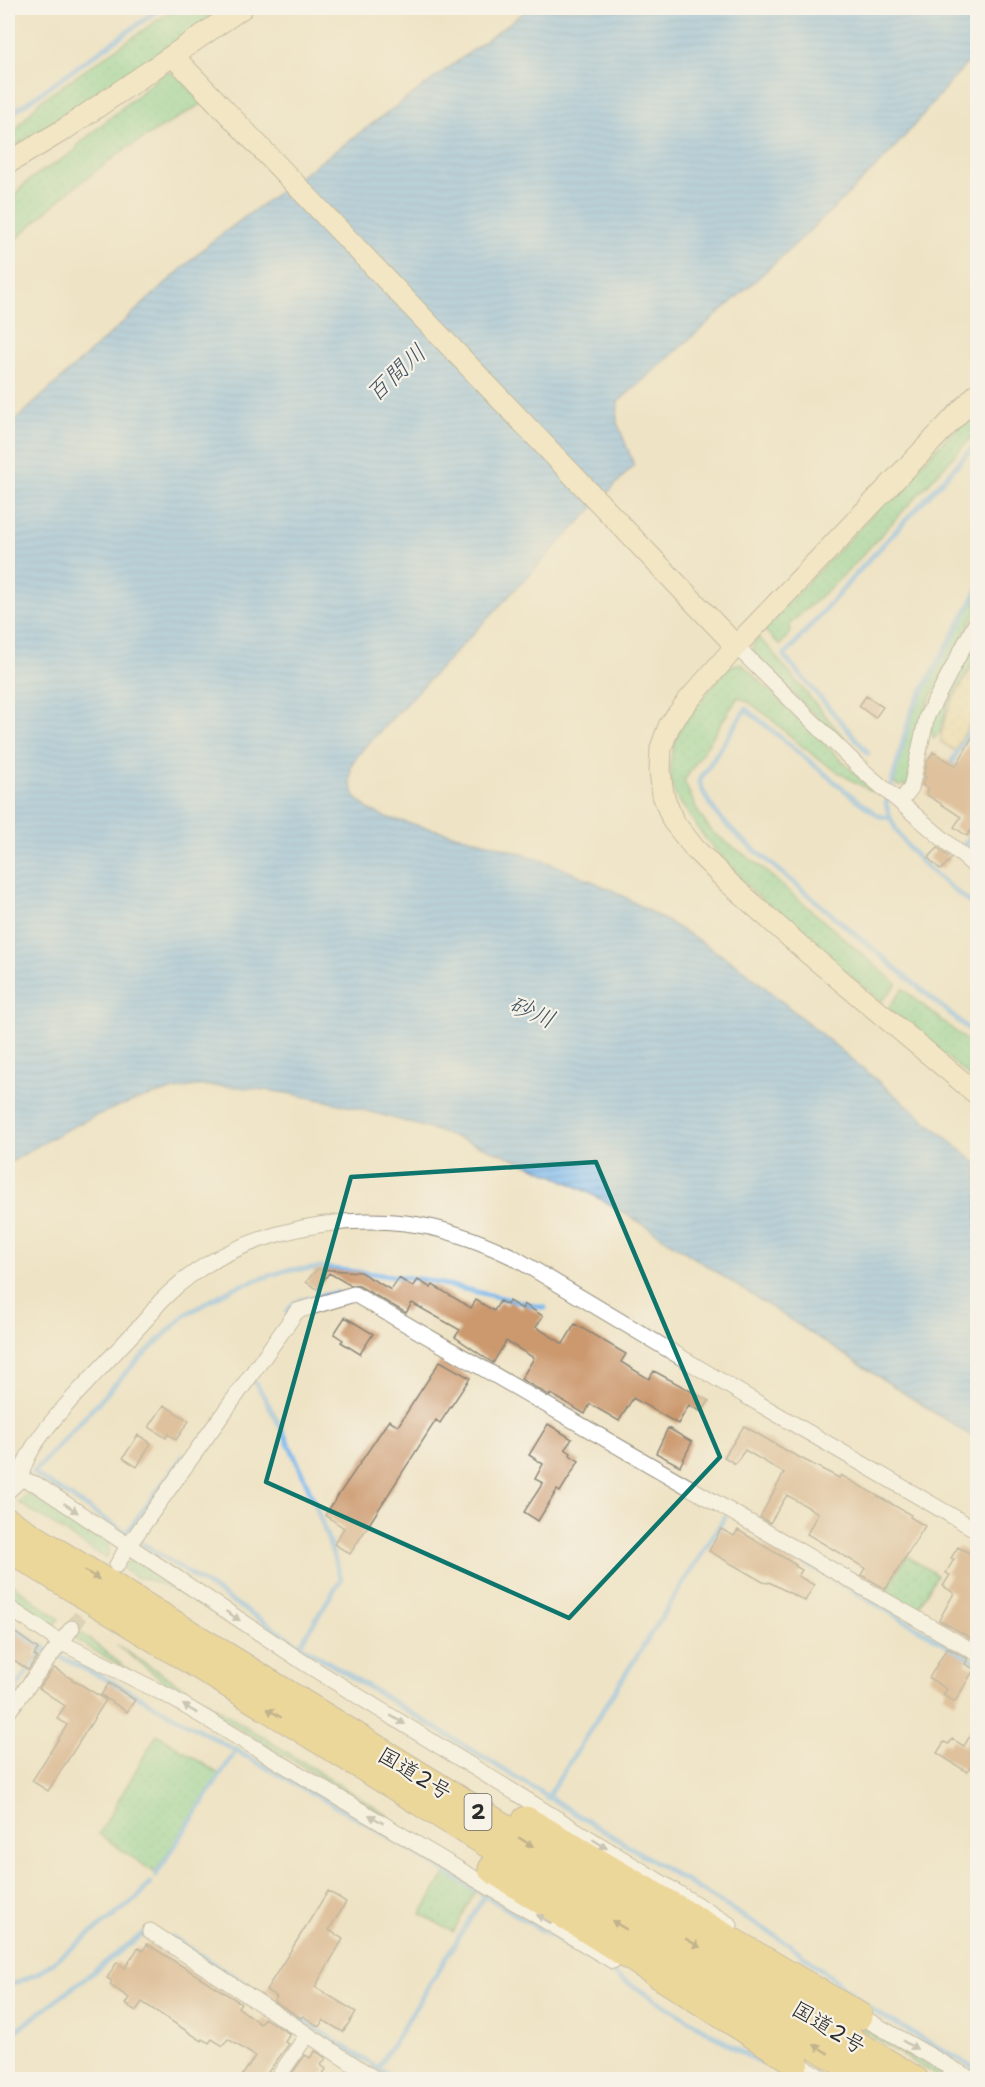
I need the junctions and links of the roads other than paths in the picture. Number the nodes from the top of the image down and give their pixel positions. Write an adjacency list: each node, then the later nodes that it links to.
1 (242, 8): 2 (street)
2 (173, 56): 3 (street); 6 (street)
3 (8, 163)
4 (978, 393): 6 (street)
5 (978, 619): 7 (street)
6 (736, 646): 7 (street); 9 (street)
7 (894, 796): 8 (street)
8 (978, 869)
9 (978, 1095)
10 (21, 1479): 11 (street); 13 (street); 14 (street, one-way to 14)
11 (8, 1491)
12 (8, 1522): 16 (highway, 国道2号 / 2)
13 (978, 1531)
14 (128, 1546): 17 (street); 22 (street); 26 (street, one-way to 26)
15 (8, 1548): 16 (highway, 国道2号 / 2)
16 (36, 1553): 19 (highway, 国道2号 / 2, one-way to 19); 24 (highway, 国道2号 / 2, one-way to 16)
17 (117, 1565)
18 (8, 1607): 21 (street)
19 (150, 1611): 26 (highway); 33 (highway, 国道2号 / 2, one-way to 33)
20 (72, 1628): 21 (street)
21 (55, 1649): 23 (street); 28 (street, one-way to 21)
22 (978, 1654)
23 (8, 1712)
24 (304, 1732): 28 (highway); 32 (highway, 国道2号 / 2, one-way to 24)
25 (150, 1931): 27 (street)
26 (859, 2016): 34 (street, one-way to 34)
27 (307, 2035): 29 (street); 30 (street)
28 (795, 2061): 31 (street)
29 (276, 2079)
30 (377, 2079)
31 (825, 2079)
32 (871, 2079)
33 (915, 2079)
34 (973, 2079)

